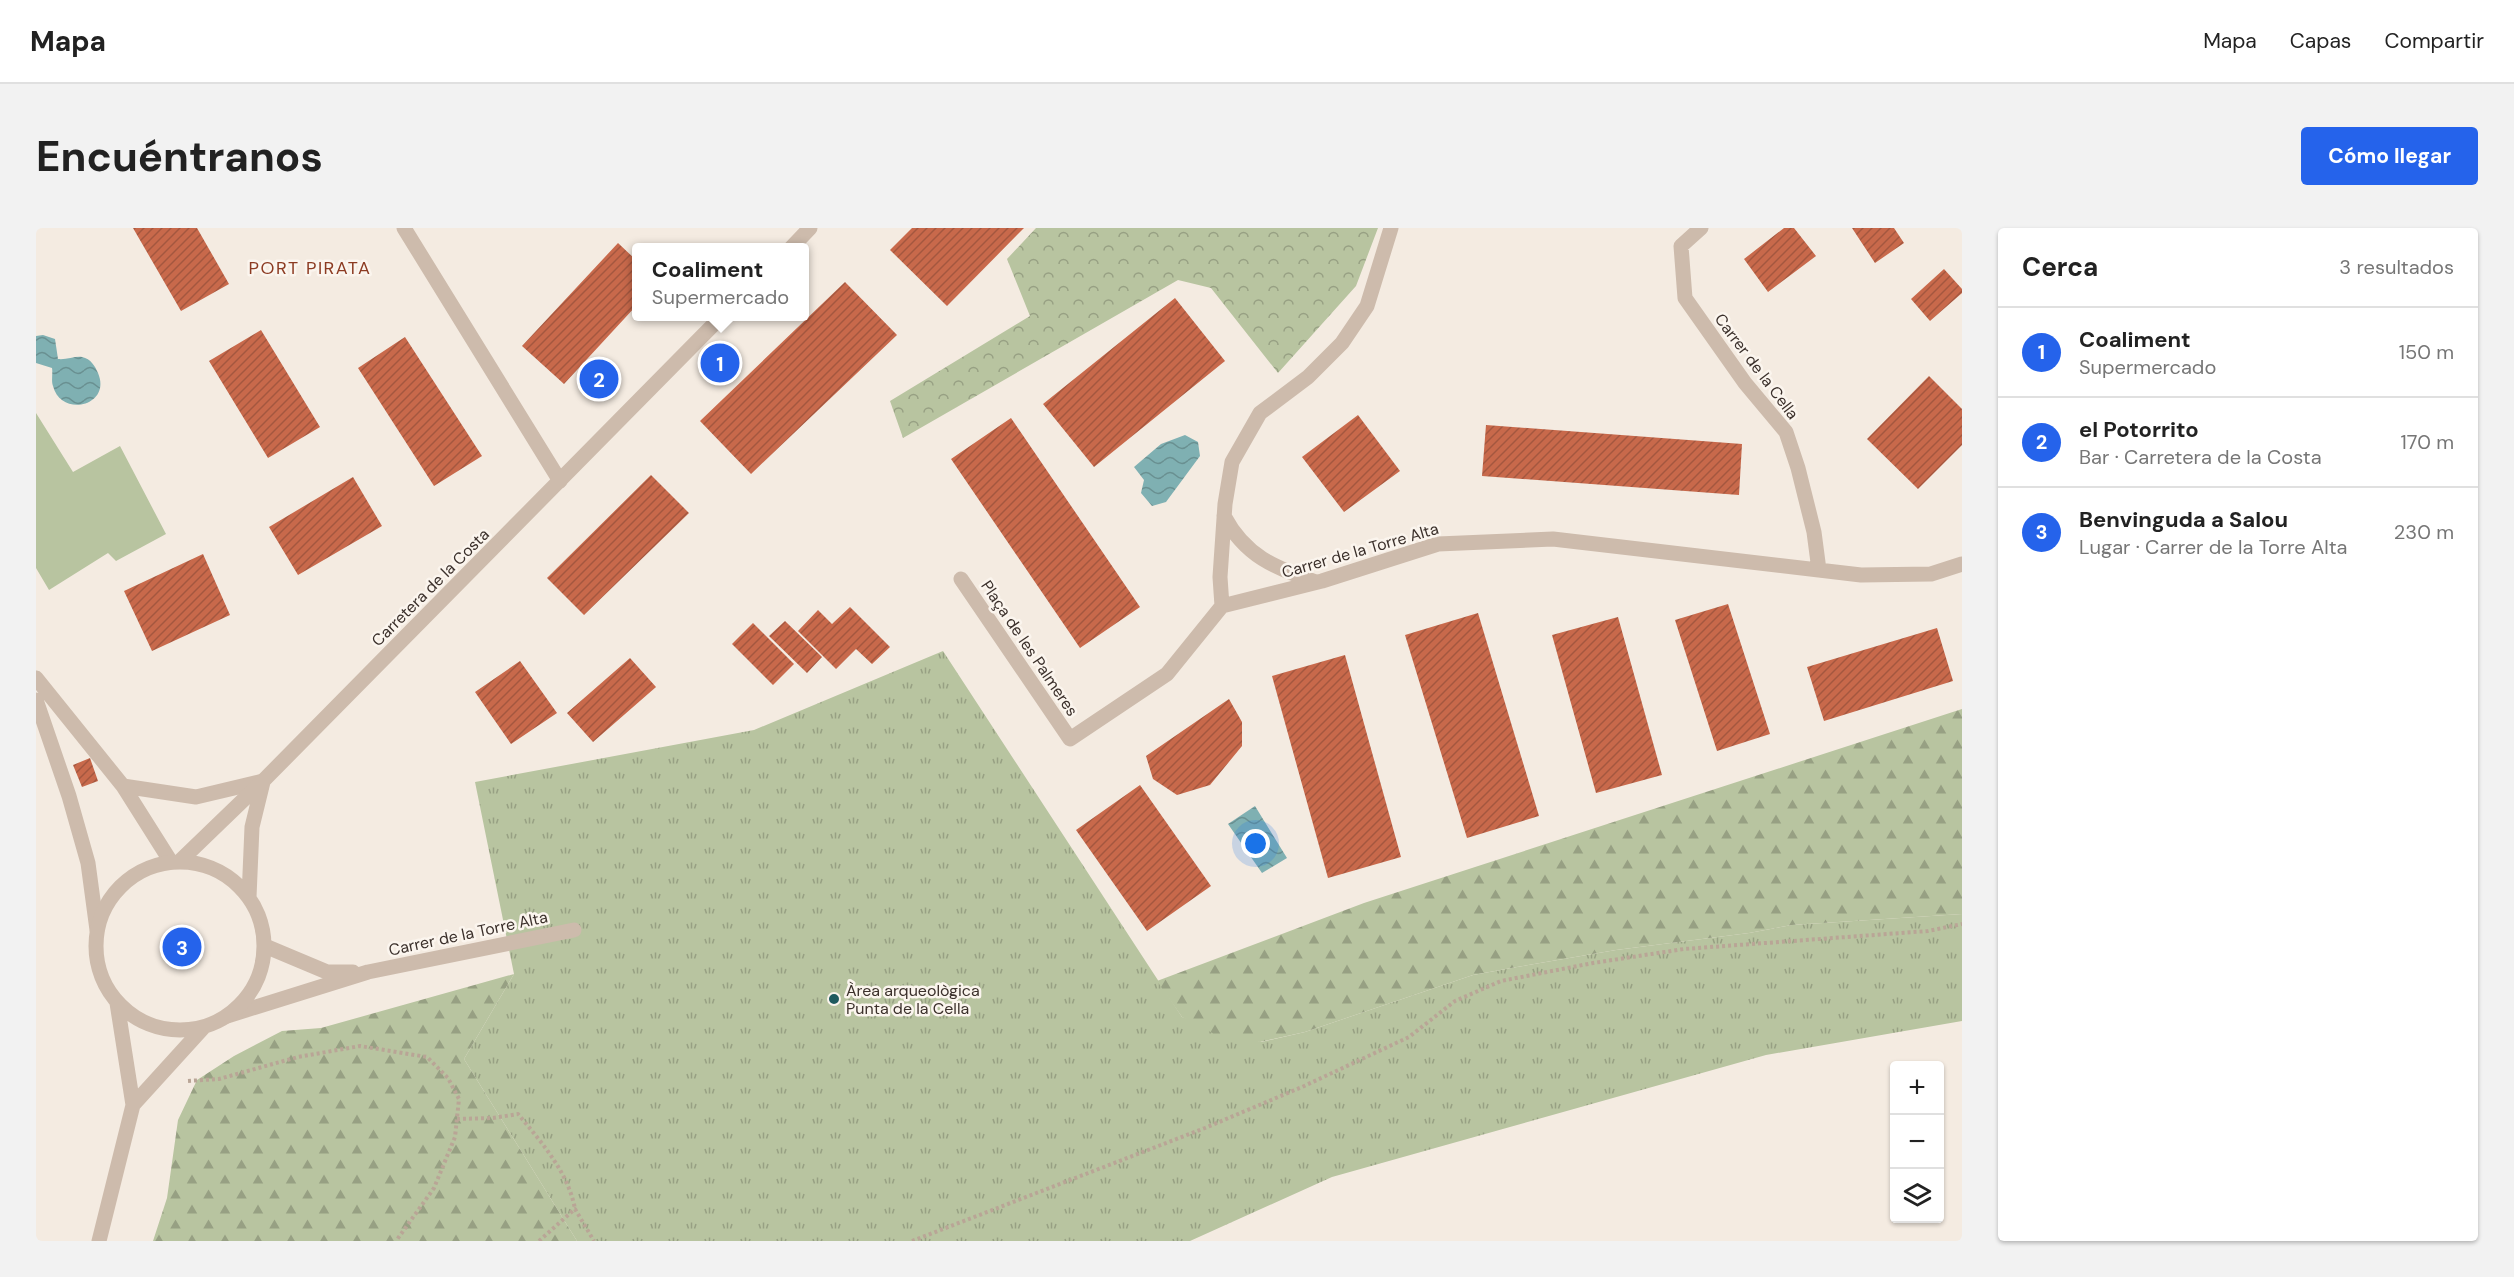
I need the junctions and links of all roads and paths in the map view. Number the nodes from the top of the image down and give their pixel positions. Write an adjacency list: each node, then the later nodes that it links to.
1 (404, 228): 7 (street)
2 (810, 228): 5 (street)
3 (1391, 228): 8 (street)
4 (1701, 228): 10 (street, Carrer de la Cella)
5 (796, 243)
6 (717, 321): 7 (street, Carretera de la Costa)
7 (560, 481): 16 (street, Carretera de la Costa)
8 (1224, 516): 12 (street); 13 (street)
9 (1962, 564): 10 (street, Carrer de la Torre Alta)
10 (1819, 570): 12 (street, Carrer de la Torre Alta)
11 (961, 579): 13 (street, Plaça de les Palmeres)
12 (1317, 582): 13 (street, Carrer de la Torre Alta)
13 (1222, 606)
14 (36, 678): 17 (street)
15 (36, 700): 21 (street)
16 (263, 781): 17 (street); 18 (street, Carretera de la Costa); 19 (street)
17 (123, 786): 18 (street)
18 (175, 862): 19 (street); 21 (street)
19 (249, 897): 23 (street)
20 (1962, 924): 36 (path)
21 (96, 930): 25 (street)
22 (574, 930): 24 (street, Carrer de la Torre Alta)
23 (265, 946): 24 (street, Carrer de la Torre Alta); 26 (street)
24 (368, 972): 26 (street, Carrer de la Torre Alta)
25 (117, 1003): 27 (street); 29 (street)
26 (227, 1016): 27 (street)
27 (203, 1028): 28 (street)
28 (154, 1083): 29 (street); 30 (path)
29 (134, 1106): 32 (street)
30 (457, 1119): 31 (path); 33 (path)
31 (575, 1209): 34 (path); 35 (path)
32 (99, 1241)
33 (396, 1241)
34 (539, 1241)
35 (594, 1241)
36 (912, 1241)

